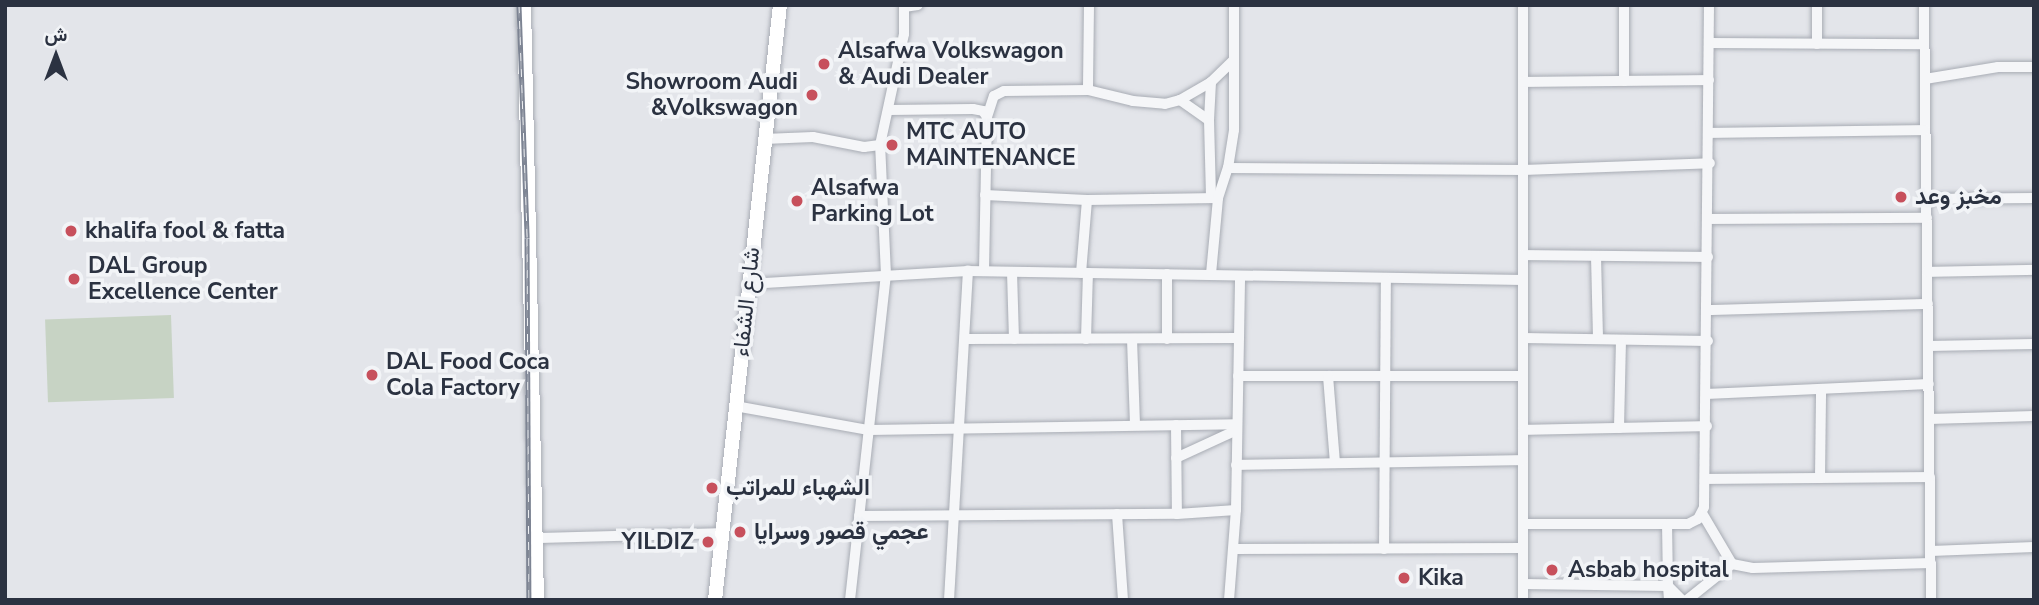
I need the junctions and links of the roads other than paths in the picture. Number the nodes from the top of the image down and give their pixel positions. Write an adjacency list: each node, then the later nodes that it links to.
1 (524, 5): 106 (street)
2 (780, 5): 29 (street, شارع الشفاء)
3 (918, 5): 11 (street)
4 (1089, 5): 22 (street)
5 (1234, 5): 15 (street)
6 (1523, 5): 21 (street)
7 (1624, 5): 19 (street)
8 (1709, 5): 12 (street)
9 (1816, 5): 13 (street)
10 (1924, 5): 14 (street)
11 (904, 6): 24 (street)
12 (1709, 43): 13 (street); 18 (street)
13 (1816, 44): 14 (street)
14 (1924, 44): 17 (street)
15 (1233, 61): 20 (street); 32 (street)
16 (2034, 67): 17 (street)
17 (1925, 79): 27 (street)
18 (1709, 80): 19 (street); 28 (street)
19 (1624, 81): 21 (street)
20 (1212, 82): 23 (street); 26 (street)
21 (1523, 82): 33 (street)
22 (1088, 90): 23 (street); 25 (street)
23 (1180, 100): 26 (street)
24 (890, 110): 25 (street); 30 (street)
25 (987, 117): 34 (street)
26 (1209, 120): 35 (street)
27 (1926, 130): 28 (street); 37 (street)
28 (1709, 133): 31 (street)
29 (764, 139): 30 (street); 56 (street, شارع الشفاء)
30 (880, 145): 52 (street)
31 (1710, 163): 33 (street); 40 (street)
32 (1228, 169): 33 (street); 35 (street)
33 (1523, 170): 41 (street)
34 (985, 195): 38 (street); 46 (street)
35 (1215, 198): 38 (street); 51 (street)
36 (2034, 198): 37 (street)
37 (1926, 199): 39 (street)
38 (1087, 200): 49 (street)
39 (1927, 218): 40 (street); 48 (street)
40 (1709, 219): 43 (street)
41 (1523, 255): 42 (street); 55 (street)
42 (1596, 256): 43 (street); 66 (street)
43 (1708, 257): 58 (street)
44 (2034, 270): 48 (street)
45 (968, 271): 46 (street); 52 (street); 61 (street)
46 (984, 271): 47 (street)
47 (1012, 272): 49 (street); 62 (street)
48 (1927, 272): 57 (street)
49 (1084, 273): 50 (street); 63 (street)
50 (1167, 274): 51 (street); 65 (street)
51 (1211, 274): 53 (street)
52 (886, 275): 56 (street); 87 (street)
53 (1240, 278): 54 (street); 59 (street)
54 (1386, 279): 55 (street); 73 (street)
55 (1523, 280): 60 (street)
56 (748, 284): 78 (street, شارع الشفاء)
57 (1928, 303): 58 (street); 70 (street)
58 (1708, 310): 68 (street)
59 (1239, 338): 65 (street); 71 (street)
60 (1523, 338): 66 (street); 74 (street)
61 (965, 339): 62 (street); 86 (street)
62 (1014, 339): 63 (street)
63 (1086, 339): 64 (street)
64 (1132, 339): 65 (street); 81 (street)
65 (1167, 339)
66 (1598, 339): 67 (street)
67 (1621, 340): 68 (street); 85 (street)
68 (1708, 341): 77 (street)
69 (2034, 344): 70 (street)
70 (1929, 346): 75 (street)
71 (1238, 376): 72 (street); 84 (street)
72 (1328, 376): 73 (street); 92 (street)
73 (1385, 376): 74 (street); 91 (street)
74 (1523, 376): 88 (street)
75 (1929, 384): 76 (street); 80 (street)
76 (1821, 390): 77 (street); 95 (street)
77 (1706, 394): 83 (street)
78 (735, 406): 87 (street); 105 (street, شارع الشفاء)
79 (2034, 416): 80 (street)
80 (1929, 419): 94 (street)
81 (1135, 425): 82 (street); 86 (street)
82 (1176, 425): 84 (street); 89 (street)
83 (1707, 426): 85 (street); 96 (street)
84 (1237, 427): 89 (street); 93 (street)
85 (1619, 428): 88 (street)
86 (959, 429): 87 (street); 101 (street)
87 (869, 430): 102 (street)
88 (1523, 430): 90 (street)
89 (1176, 458): 100 (street)
90 (1523, 460): 91 (street); 103 (street)
91 (1385, 462): 92 (street); 110 (street)
92 (1335, 463): 93 (street)
93 (1236, 465): 97 (street)
94 (1930, 477): 95 (street); 111 (street)
95 (1820, 478): 96 (street)
96 (1706, 479): 98 (street)
97 (1236, 510): 100 (street); 109 (street)
98 (1702, 513): 104 (street); 113 (street)
99 (1117, 514): 100 (street); 101 (street); 120 (street)
100 (1177, 514)
101 (954, 515): 102 (street); 119 (street)
102 (859, 516): 118 (street)
103 (1523, 524): 104 (street); 108 (street)
104 (1667, 524): 115 (street)
105 (722, 533): 106 (street); 117 (street, شارع الشفاء)
106 (535, 538): 116 (street)
107 (2034, 547): 111 (street)
108 (1523, 548): 110 (street); 114 (street)
109 (1234, 549): 110 (street); 121 (street)
110 (1384, 549)
111 (1931, 551): 112 (street)
112 (1931, 563): 113 (street); 125 (street)
113 (1732, 564): 124 (street)
114 (1523, 584): 115 (street); 122 (street)
115 (1668, 586): 123 (street); 124 (street)
116 (537, 600)
117 (715, 600)
118 (850, 600)
119 (949, 600)
120 (1123, 600)
121 (1228, 600)
122 (1523, 600)
123 (1669, 600)
124 (1685, 600)
125 (1931, 600)

